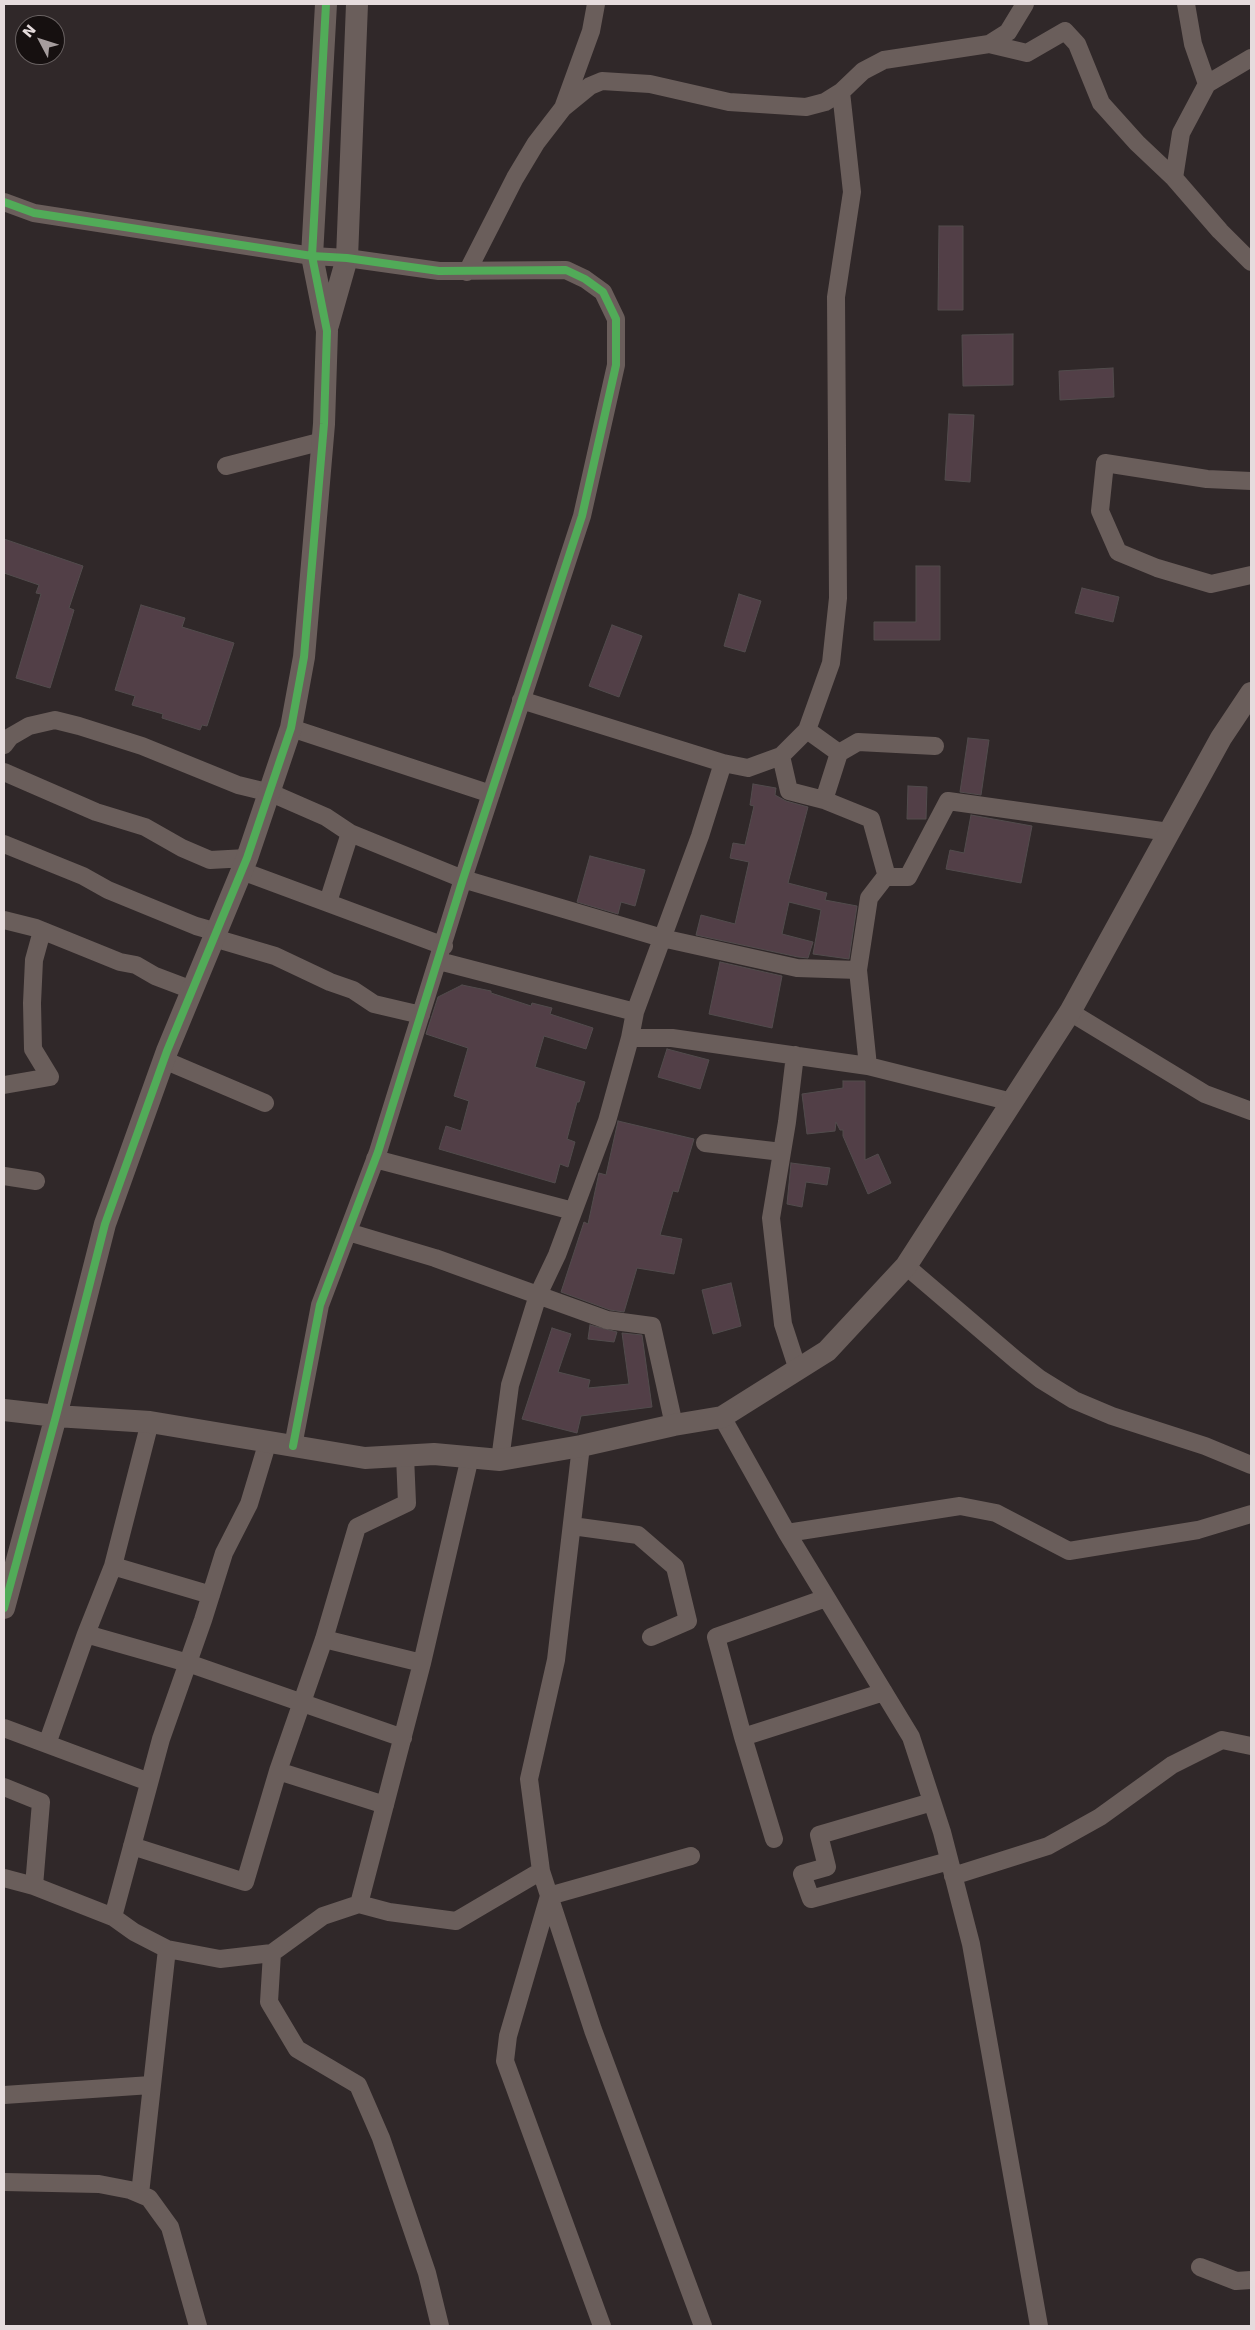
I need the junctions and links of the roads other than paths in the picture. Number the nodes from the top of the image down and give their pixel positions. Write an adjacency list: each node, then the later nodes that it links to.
1 (326, 4): 13 (street)
2 (357, 4): 14 (street)
3 (596, 4): 10 (street)
4 (1025, 4): 6 (street)
5 (1186, 4): 8 (street)
6 (989, 44): 9 (street); 11 (street)
7 (1251, 58): 8 (street)
8 (1207, 84): 11 (street)
9 (841, 92): 10 (street); 25 (street)
10 (563, 108): 16 (street)
11 (1174, 178): 15 (street)
12 (4, 202): 13 (street)
13 (312, 256): 14 (street); 17 (street)
14 (347, 258): 16 (street); 17 (street)
15 (1251, 262)
16 (467, 272): 23 (street)
17 (327, 331): 18 (street)
18 (323, 441): 19 (street); 24 (street)
19 (226, 466)
20 (1251, 481): 21 (street)
21 (1251, 576)
22 (1251, 693): 35 (street)
23 (520, 700): 30 (street); 33 (street)
24 (291, 728): 32 (street); 33 (street)
25 (807, 730): 28 (street); 29 (street)
26 (4, 745): 32 (street)
27 (935, 746): 28 (street)
28 (839, 753): 34 (street)
29 (781, 756): 30 (street); 34 (street)
30 (723, 763): 45 (street)
31 (4, 772): 38 (street)
32 (271, 793): 36 (street); 38 (street)
33 (491, 794): 40 (street)
34 (824, 800): 39 (street)
35 (1170, 832): 39 (street); 50 (street)
36 (350, 833): 40 (street); 41 (street)
37 (4, 844): 44 (street)
38 (245, 865): 41 (street); 44 (street)
39 (886, 876): 47 (street)
40 (463, 878): 45 (street); 46 (street)
41 (328, 902): 46 (street)
42 (4, 920): 43 (street)
43 (42, 931): 48 (street); 56 (street)
44 (216, 935): 48 (street); 51 (street)
45 (662, 938): 47 (street); 49 (street)
46 (441, 953): 49 (street); 51 (street)
47 (858, 970): 55 (street)
48 (192, 990): 54 (street)
49 (635, 1012): 52 (street)
50 (1070, 1012): 57 (street); 59 (street)
51 (421, 1015): 62 (street)
52 (630, 1038): 53 (street); 65 (street)
53 (795, 1056): 55 (street); 61 (street)
54 (164, 1060): 58 (street); 71 (street)
55 (868, 1066): 57 (street)
56 (4, 1085)
57 (1012, 1102): 67 (street)
58 (265, 1103)
59 (1251, 1111)
60 (705, 1143): 61 (street)
61 (782, 1152): 69 (street)
62 (375, 1160): 65 (street); 66 (street)
63 (4, 1176): 64 (street)
64 (36, 1181)
65 (573, 1211): 68 (street)
66 (348, 1232): 68 (street); 76 (street)
67 (906, 1266): 69 (street); 81 (street)
68 (538, 1295): 74 (street); 80 (street)
69 (798, 1370): 72 (street)
70 (4, 1410): 71 (street)
71 (56, 1416): 73 (street); 88 (street)
72 (722, 1417): 74 (street); 84 (street)
73 (150, 1422): 75 (street); 85 (street)
74 (674, 1424): 77 (street)
75 (268, 1441): 76 (street); 86 (street)
76 (294, 1446): 78 (street)
77 (581, 1446): 80 (street); 83 (street)
78 (405, 1456): 79 (street); 91 (street)
79 (470, 1457): 80 (street); 93 (street)
80 (500, 1460)
81 (1251, 1465)
82 (1251, 1514): 84 (street)
83 (572, 1526): 90 (street); 110 (street)
84 (787, 1534): 87 (street)
85 (113, 1566): 86 (street); 89 (street)
86 (211, 1595): 92 (street)
87 (826, 1598): 94 (street); 97 (street)
88 (4, 1608)
89 (86, 1634): 92 (street); 99 (street)
90 (651, 1637)
91 (324, 1639): 93 (street); 95 (street)
92 (188, 1663): 95 (street); 102 (street)
93 (422, 1663): 98 (street)
94 (884, 1692): 97 (street); 104 (street)
95 (302, 1702): 98 (street); 101 (street)
96 (4, 1728): 99 (street)
97 (743, 1737): 106 (street)
98 (403, 1738): 105 (street)
99 (47, 1744): 102 (street)
100 (1251, 1746): 109 (street)
101 (278, 1771): 105 (street); 107 (street)
102 (149, 1782): 107 (street)
103 (4, 1787): 112 (street)
104 (932, 1802): 109 (street); 109 (street)
105 (385, 1806): 114 (street)
106 (774, 1839)
107 (132, 1846): 115 (street)
108 (691, 1856): 113 (street)
109 (951, 1868): 128 (street)
110 (541, 1871): 113 (street); 114 (street)
111 (4, 1878): 112 (street)
112 (34, 1886): 115 (street)
113 (549, 1896): 126 (street); 127 (street)
114 (359, 1904): 117 (street)
115 (113, 1917): 116 (street)
116 (167, 1949): 117 (street); 118 (street)
117 (272, 1953): 125 (street)
118 (151, 2085): 119 (street); 121 (street)
119 (4, 2095)
120 (4, 2182): 121 (street)
121 (140, 2194): 124 (street)
122 (1200, 2267): 123 (street)
123 (1251, 2280)
124 (198, 2326)
125 (440, 2326)
126 (602, 2326)
127 (703, 2326)
128 (1039, 2326)

